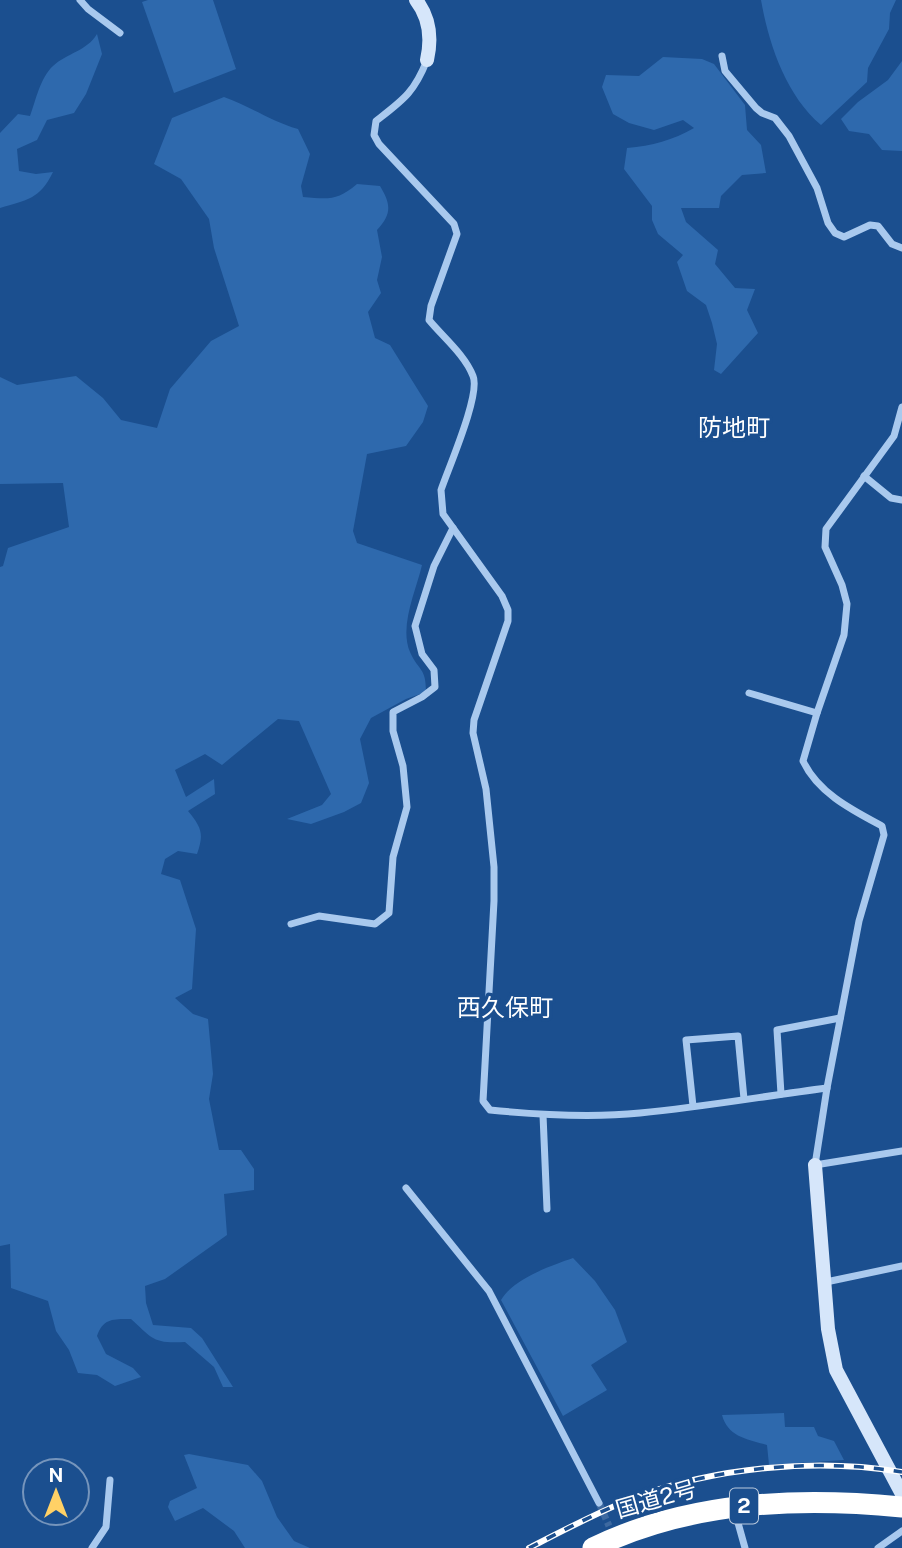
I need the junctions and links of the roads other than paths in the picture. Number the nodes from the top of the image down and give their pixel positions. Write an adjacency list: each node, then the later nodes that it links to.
1 (80, 0): 3 (street)
2 (415, 0): 5 (street)
3 (120, 33)
4 (722, 56): 6 (street)
5 (427, 60): 11 (street)
6 (902, 248)
7 (902, 407): 8 (street)
8 (898, 437): 9 (street)
9 (864, 476): 10 (street); 13 (street)
10 (902, 500)
11 (453, 528): 14 (street); 20 (street)
12 (749, 694): 13 (street)
13 (817, 713): 15 (street)
14 (291, 923)
15 (840, 1018): 16 (street); 17 (street)
16 (827, 1088): 17 (street); 22 (street)
17 (781, 1094): 18 (street)
18 (744, 1099): 19 (street); 19 (street)
19 (693, 1106): 20 (street)
20 (543, 1115): 24 (street)
21 (902, 1151): 22 (street)
22 (815, 1166): 26 (street)
23 (406, 1188): 29 (street)
24 (547, 1209)
25 (902, 1266): 26 (street)
26 (826, 1282): 28 (street)
27 (110, 1480): 33 (street)
28 (902, 1494)
29 (599, 1503)
30 (733, 1506): 31 (highway, 国道2号 / 2); 34 (highway, 国道2号 / 2); 35 (street)
31 (902, 1507)
32 (902, 1531): 36 (street)
33 (92, 1548)
34 (593, 1548)
35 (745, 1548)
36 (878, 1548)

